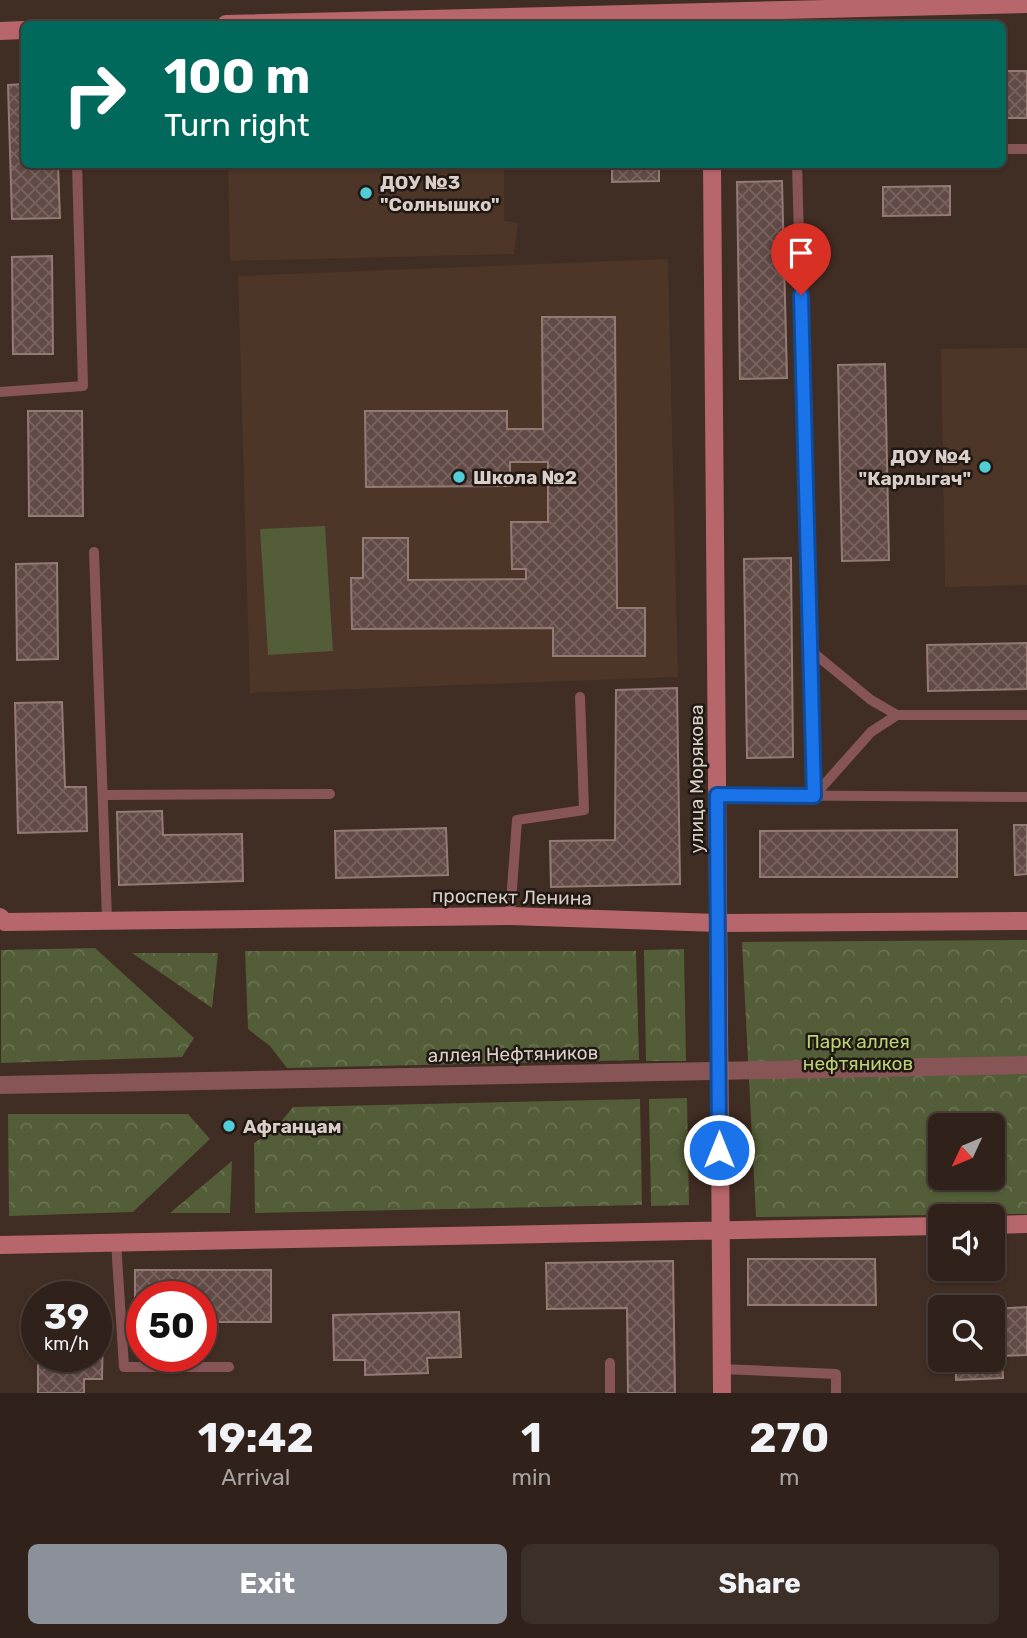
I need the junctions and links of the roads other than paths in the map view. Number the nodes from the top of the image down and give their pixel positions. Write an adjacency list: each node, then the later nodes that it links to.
1 (908, 4): 2 (street); 4 (street)
2 (1027, 4)
3 (482, 8): 4 (street); 5 (street)
4 (710, 13)
5 (274, 21)
6 (21, 30): 7 (street)
7 (0, 31)
8 (1006, 149): 9 (lane)
9 (1027, 149)
10 (77, 168): 13 (lane)
11 (712, 168): 21 (street, улица Морякова)
12 (797, 168): 15 (lane)
13 (0, 392)
14 (94, 552): 20 (lane)
15 (810, 650): 17 (lane); 22 (lane)
16 (580, 697): 24 (lane)
17 (897, 715): 18 (lane); 22 (lane)
18 (1027, 715)
19 (330, 794): 20 (lane)
20 (105, 795): 26 (lane)
21 (717, 795): 22 (lane); 28 (street, улица Морякова)
22 (814, 796): 23 (lane)
23 (1027, 797)
24 (510, 916): 26 (street, проспект Ленина); 28 (street, проспект Ленина)
25 (0, 917): 26 (street, проспект Ленина)
26 (107, 919)
27 (1027, 921): 28 (street, проспект Ленина)
28 (718, 923): 30 (street, улица Морякова)
29 (1027, 1065): 30 (street, аллея Нефтяников)
30 (719, 1071): 31 (street, аллея Нефтяников); 35 (street, улица Морякова)
31 (0, 1085)
32 (1027, 1224): 33 (street)
33 (1005, 1225)
34 (928, 1226): 35 (street)
35 (720, 1230): 36 (street); 40 (street, улица Морякова)
36 (116, 1242): 37 (street); 39 (lane)
37 (0, 1245)
38 (610, 1363): 41 (lane)
39 (229, 1367)
40 (721, 1369): 42 (street, улица Морякова); 43 (lane)
41 (610, 1393)
42 (722, 1393)
43 (836, 1393)

